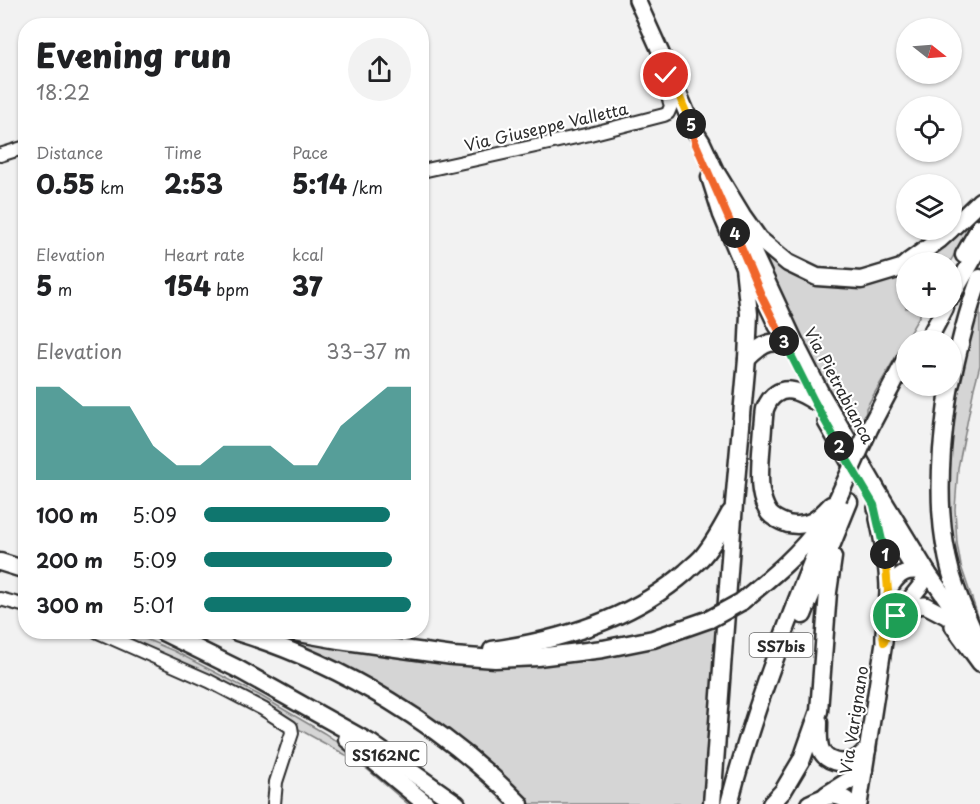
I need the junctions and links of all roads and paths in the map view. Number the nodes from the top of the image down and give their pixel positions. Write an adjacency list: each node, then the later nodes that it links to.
1 (637, 0): 2 (main road, Via Pietrabianca)
2 (670, 74): 5 (street, Via Giuseppe Valletta); 6 (main road, Via Pietrabianca)
3 (18, 149): 4 (street)
4 (0, 155)
5 (429, 169)
6 (714, 175): 14 (highway); 18 (main road, Via Pietrabianca); 19 (highway)
7 (980, 201): 8 (highway)
8 (962, 218)
9 (980, 227): 13 (highway)
10 (939, 240): 12 (highway)
11 (980, 247): 15 (highway)
12 (922, 252)
13 (962, 257)
14 (896, 270)
15 (962, 278)
16 (980, 278): 17 (highway)
17 (962, 334)
18 (791, 345): 19 (highway); 23 (main road, Via Pietrabianca); 32 (main road, Via Pietrabianca)
19 (747, 359): 26 (highway)
20 (896, 382): 24 (highway, SS7bis)
21 (897, 396): 24 (highway, SS7bis)
22 (949, 396): 44 (highway)
23 (814, 401): 25 (highway); 27 (main road, Via Pietrabianca)
24 (874, 432): 25 (highway, SS7bis)
25 (844, 500): 28 (highway, SS7bis); 45 (highway, bridge); 52 (highway, SS7bis)
26 (734, 504): 45 (highway); 57 (highway)
27 (874, 505): 32 (main road, Via Pietrabianca); 34 (main road, Via Varignano)
28 (837, 530): 48 (highway); 52 (highway, SS7bis)
29 (0, 562): 30 (highway)
30 (18, 568)
31 (0, 574): 33 (highway)
32 (922, 575): 34 (main road); 37 (main road, Via Varignano); 38 (main road, Via Pietrabianca); 44 (main road, Via Pietrabianca)
33 (18, 580)
34 (888, 591): 43 (main road, Via Varignano)
35 (0, 598): 36 (street)
36 (18, 604)
37 (903, 608): 38 (main road); 43 (main road, Via Varignano)
38 (946, 616): 46 (main road, Via Pietrabianca)
39 (114, 639): 53 (street)
40 (177, 639): 47 (highway, SS162NC)
41 (260, 639): 56 (highway)
42 (333, 639): 45 (highway)
43 (884, 642): 49 (main road, Via Varignano)
44 (980, 646)
45 (453, 656)
46 (980, 663)
47 (311, 710): 54 (highway); 55 (highway, SS162NC)
48 (819, 711): 49 (highway); 58 (highway)
49 (867, 750): 50 (main road, Via Varignano)
50 (864, 771): 51 (highway); 61 (main road, Via Varignano)
51 (826, 795): 59 (highway); 60 (highway)
52 (736, 799)
53 (274, 804)
54 (426, 804)
55 (457, 804)
56 (520, 804)
57 (712, 804)
58 (771, 804)
59 (809, 804)
60 (851, 804)
61 (859, 804)

